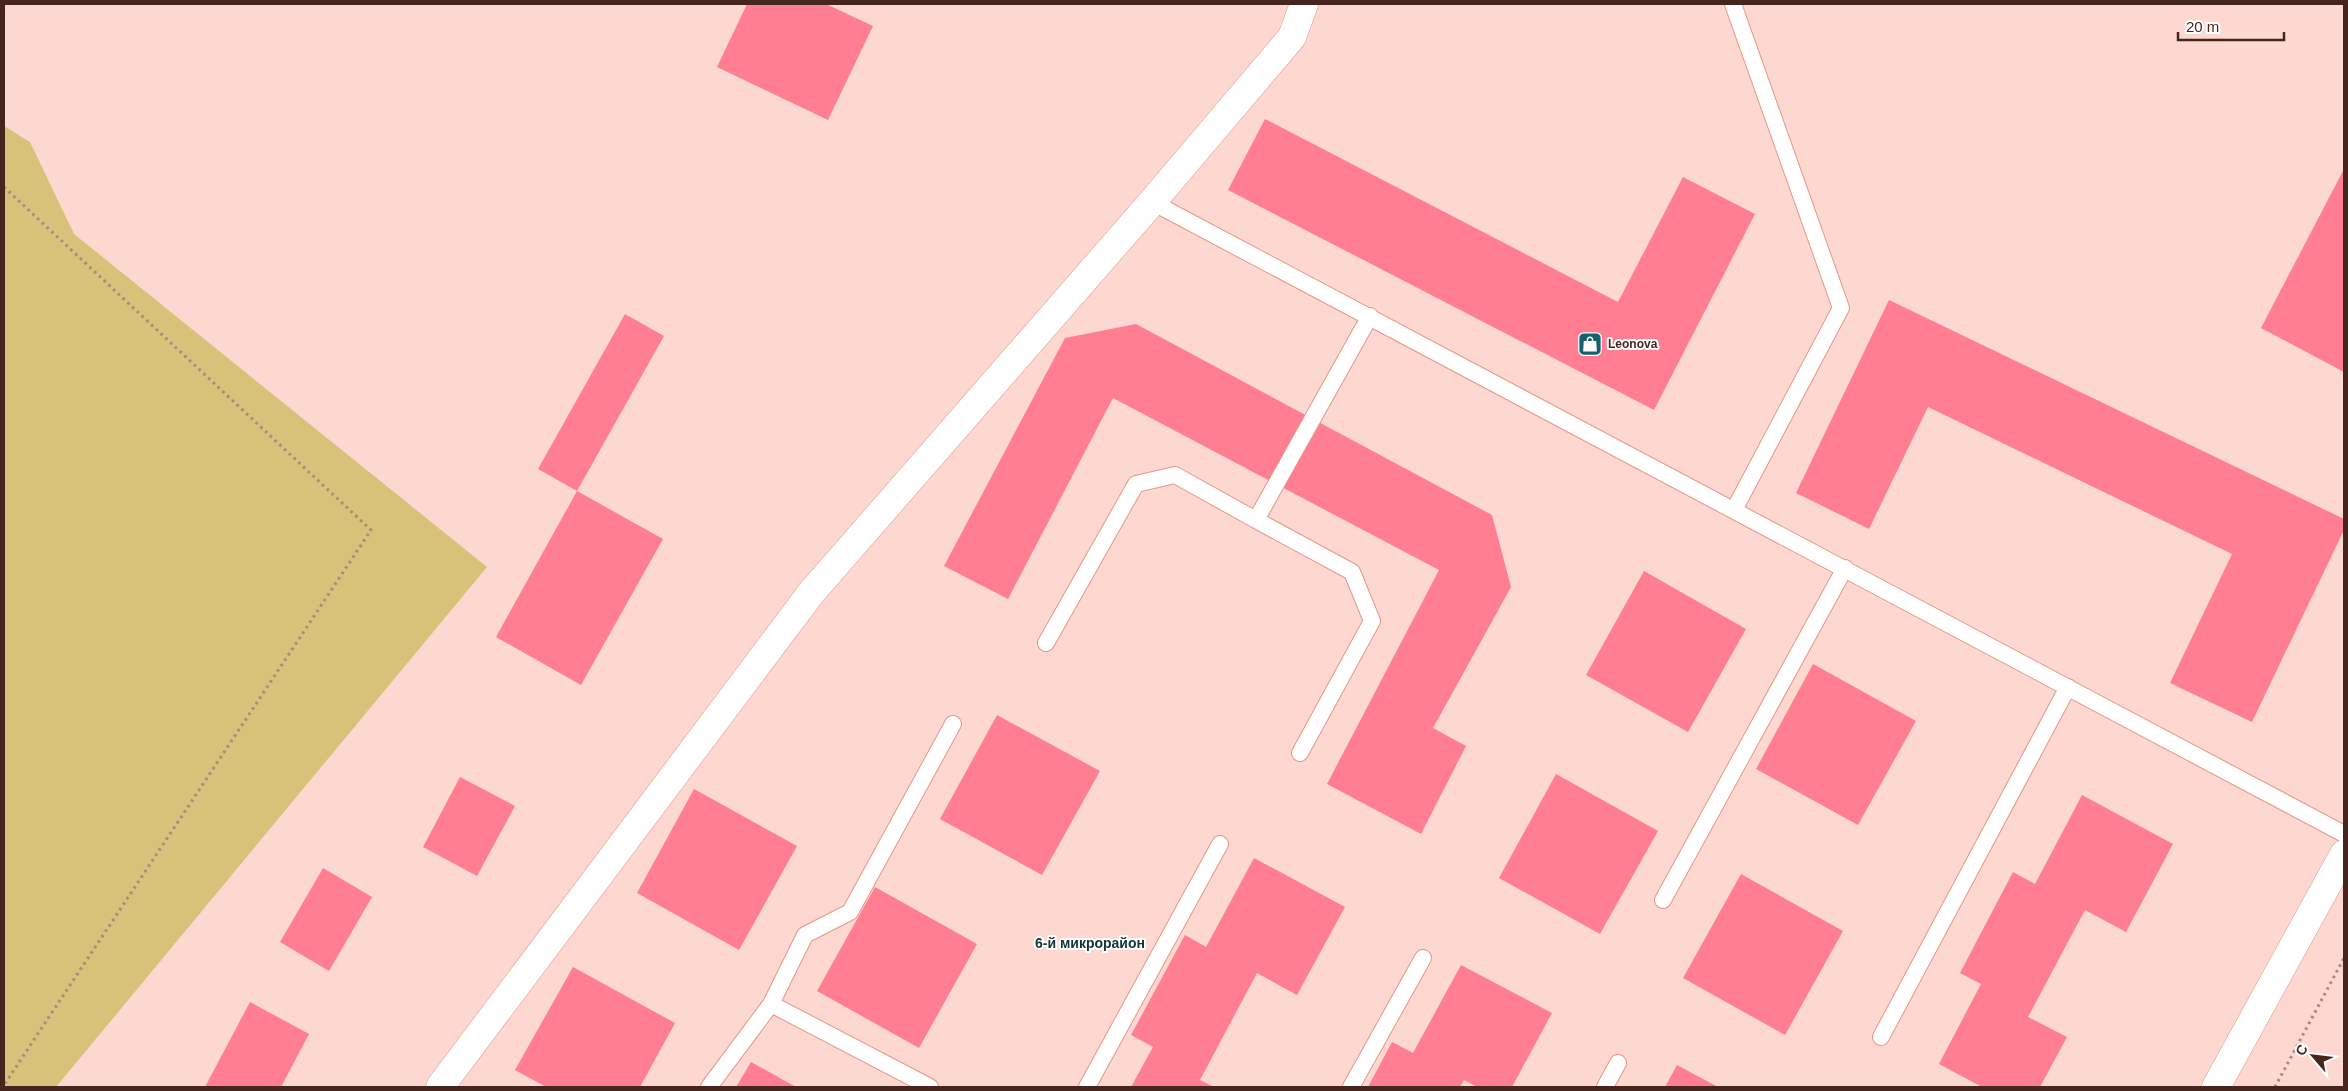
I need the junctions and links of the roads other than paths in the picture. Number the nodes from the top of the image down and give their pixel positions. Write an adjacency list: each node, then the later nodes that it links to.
1 (1304, 4): 3 (street)
2 (1733, 4): 5 (lane)
3 (1152, 202): 4 (lane); 20 (street)
4 (1370, 316): 5 (lane); 6 (lane)
5 (1734, 510): 7 (lane)
6 (1256, 520): 8 (lane); 11 (lane)
7 (1845, 568): 9 (lane); 15 (lane)
8 (1046, 643)
9 (2068, 687): 12 (lane); 18 (lane)
10 (953, 724): 17 (lane)
11 (1300, 753)
12 (2344, 834)
13 (1220, 844): 23 (lane)
14 (2344, 854): 26 (street)
15 (1663, 900)
16 (1423, 958): 24 (lane)
17 (771, 1004): 21 (lane); 22 (lane)
18 (1881, 1037)
19 (1618, 1063): 25 (lane)
20 (440, 1087)
21 (709, 1087)
22 (930, 1087)
23 (1087, 1087)
24 (1351, 1087)
25 (1605, 1087)
26 (2216, 1087)

